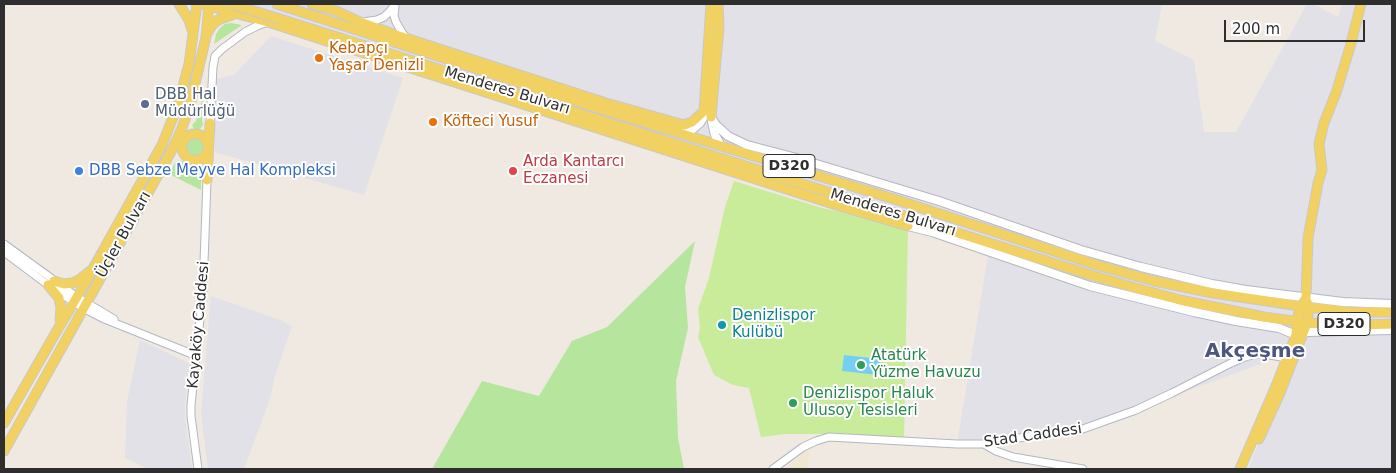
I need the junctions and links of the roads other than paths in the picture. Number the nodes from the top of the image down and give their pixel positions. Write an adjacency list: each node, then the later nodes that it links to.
1 (179, 4): 16 (main road)
2 (197, 4): 16 (main road, Üçler Bulvarı)
3 (231, 4): 21 (main road, Menderes Bulvarı / D320, bridge)
4 (236, 4): 13 (main road)
5 (312, 4): 15 (main road)
6 (396, 4): 15 (street); 18 (street)
7 (711, 4): 23 (main road)
8 (718, 4): 23 (main road)
9 (1361, 4): 40 (main road)
10 (207, 5): 12 (main road); 17 (main road, Üçler Bulvarı)
11 (280, 5): 19 (main road, Menderes Bulvarı / D320)
12 (234, 14): 13 (main road); 17 (main road)
13 (244, 16): 14 (main road)
14 (268, 22): 22 (main road); 25 (street)
15 (360, 22): 18 (main road)
16 (193, 35): 37 (main road, Üçler Bulvarı)
17 (206, 37): 24 (main road, Üçler Bulvarı)
18 (413, 40): 19 (main road)
19 (444, 54): 20 (main road, Menderes Bulvarı / D320)
20 (515, 78): 23 (main road); 27 (main road, Menderes Bulvarı / D320)
21 (478, 82): 22 (main road); 44 (main road, Menderes Bulvarı / D320)
22 (499, 97): 34 (main road)
23 (708, 114): 27 (main road); 28 (main road); 40 (main road)
24 (186, 118): 26 (main road); 32 (main road, Üçler Bulvarı)
25 (208, 123): 26 (main road); 29 (main road)
26 (198, 134): 29 (main road); 30 (main road)
27 (682, 134): 28 (main road, Menderes Bulvarı / D320)
28 (721, 146): 40 (main road, Menderes Bulvarı / D320)
29 (208, 149): 31 (main road); 33 (main road)
30 (186, 157): 31 (main road); 32 (main road)
31 (195, 160): 33 (main road)
32 (162, 169): 42 (main road, Üçler Bulvarı)
33 (207, 180): 50 (street, Kayaköy Caddesi)
34 (908, 226): 49 (main road)
35 (4, 244): 38 (street)
36 (4, 252): 38 (street)
37 (98, 261): 38 (main road); 39 (main road, Üçler Bulvarı)
38 (51, 283): 39 (street); 48 (main road)
39 (75, 299): 42 (street); 48 (main road, Üçler Bulvarı)
40 (1305, 303): 41 (main road); 43 (main road, Menderes Bulvarı / D320); 44 (main road); 45 (main road)
41 (1392, 304)
42 (85, 305): 50 (street); 54 (main road, Üçler Bulvarı)
43 (1392, 312)
44 (1297, 321): 45 (main road, Menderes Bulvarı / D320); 49 (main road)
45 (1307, 323): 46 (main road, Menderes Bulvarı / D320); 49 (main road)
46 (1392, 324)
47 (1392, 330): 49 (main road)
48 (54, 334): 52 (main road, Üçler Bulvarı)
49 (1298, 337): 51 (main road); 59 (main road)
50 (197, 356): 55 (street, Kayaköy Caddesi)
51 (1287, 358): 53 (street, Stad Caddesi); 58 (main road)
52 (4, 423)
53 (984, 444): 56 (street, Stad Caddesi); 57 (street)
54 (4, 451)
55 (198, 469)
56 (773, 469)
57 (1083, 469)
58 (1240, 469)
59 (1246, 469)

